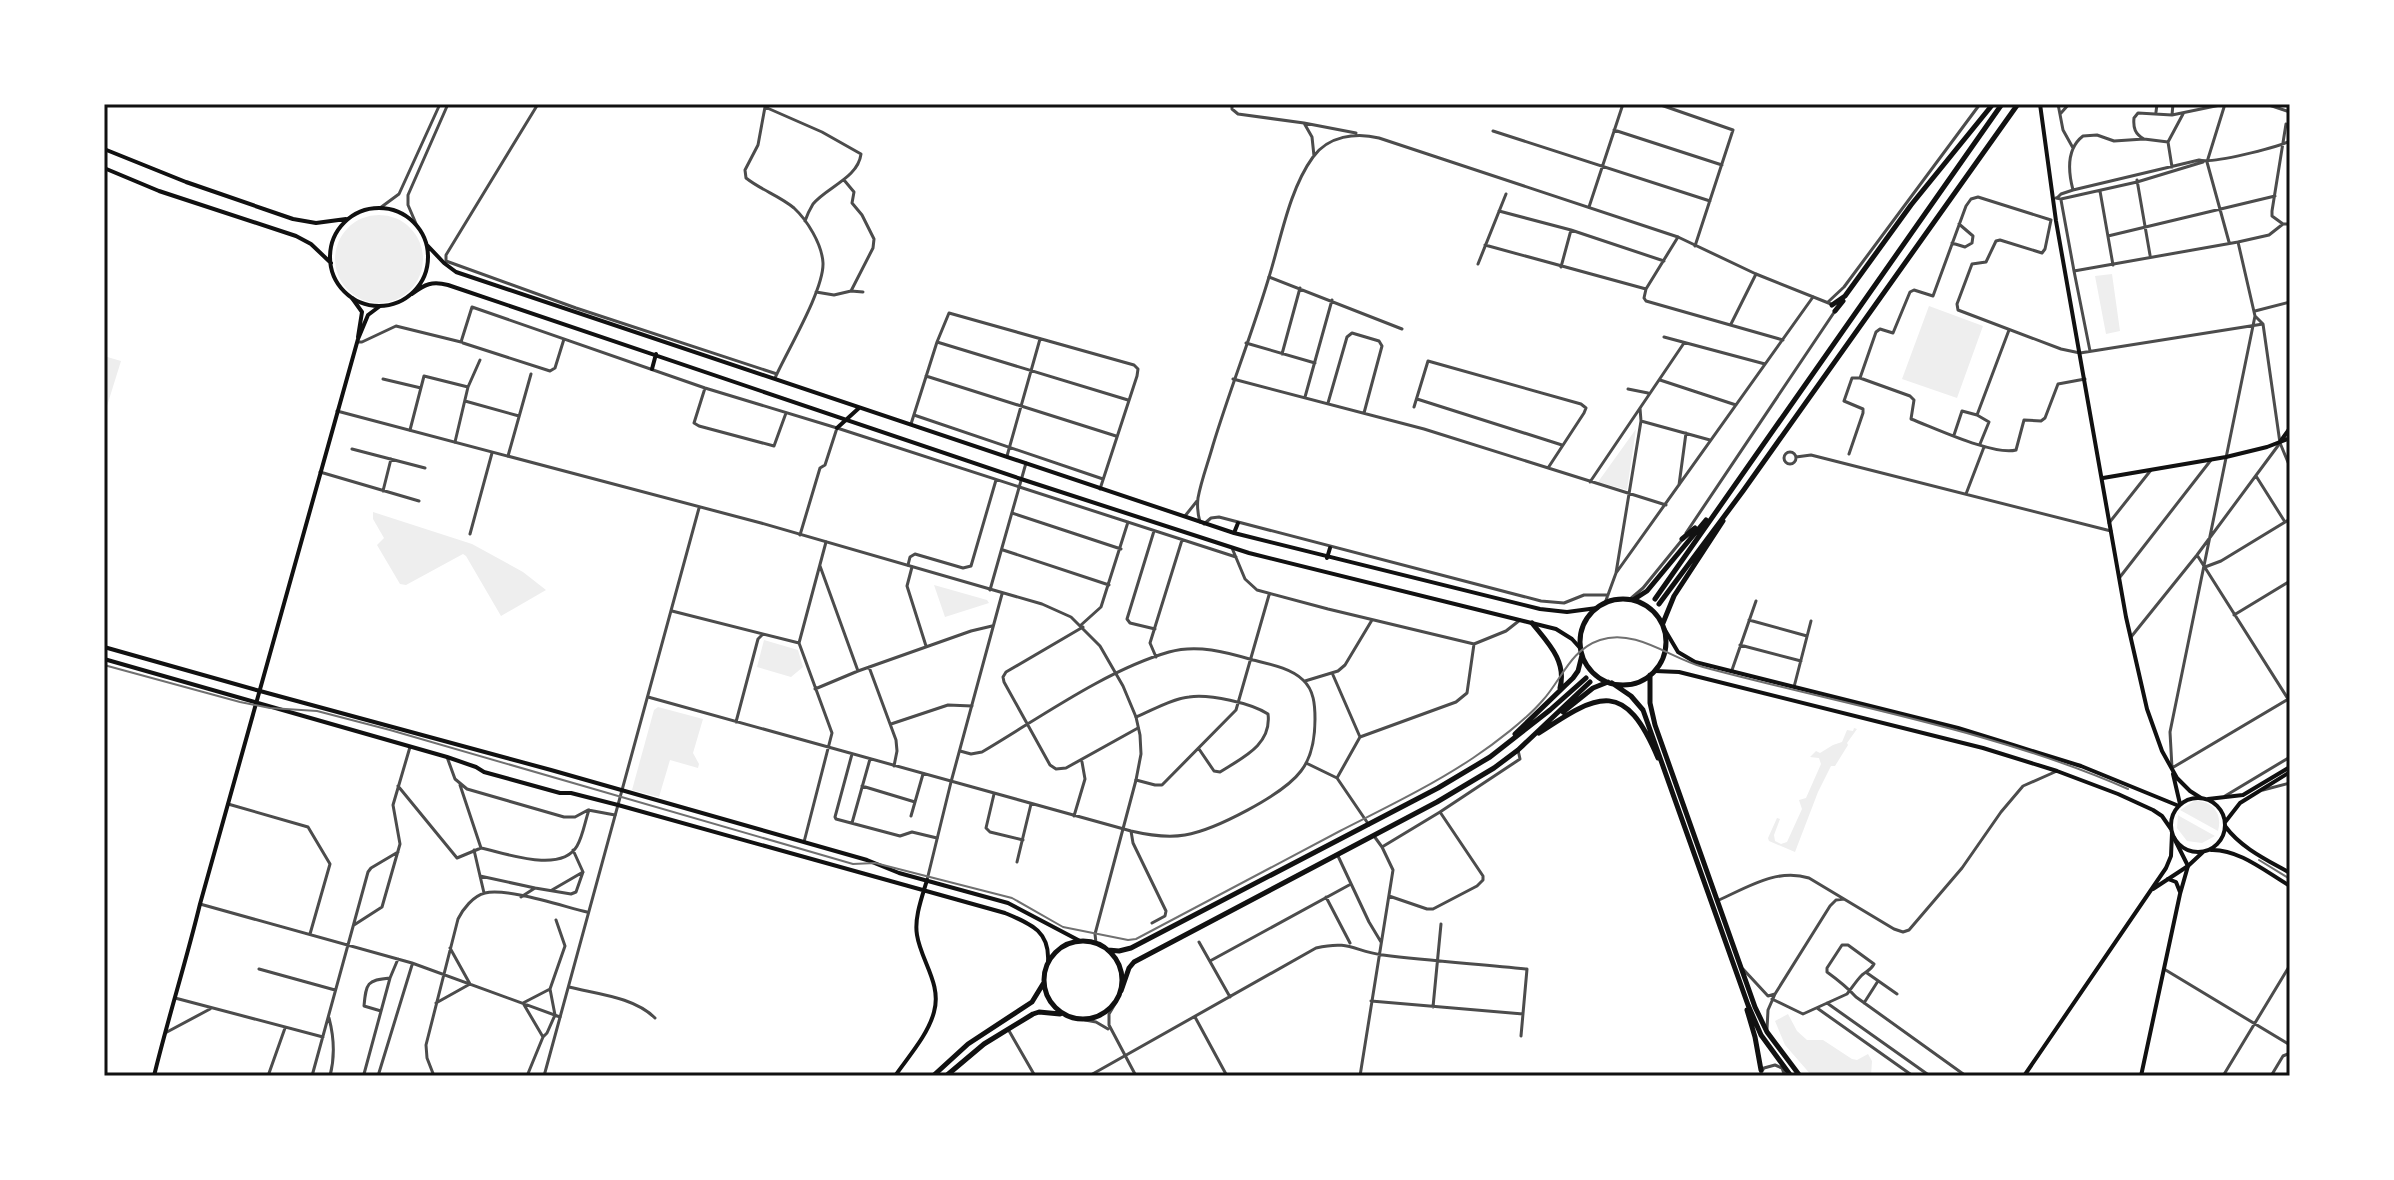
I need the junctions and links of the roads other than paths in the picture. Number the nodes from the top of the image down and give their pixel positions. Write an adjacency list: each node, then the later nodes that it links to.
1 (440, 104): 49 (street)
2 (448, 104): 59 (street)
3 (538, 104): 116 (street)
4 (1232, 104): 24 (street)
5 (1623, 104): 26 (street)
6 (1658, 104): 37 (street)
7 (1980, 104): 90 (street)
8 (1993, 104): 90 (highway)
9 (2002, 104): 192 (highway)
10 (2018, 104): 185 (highway)
11 (2040, 104): 47 (main road)
12 (2058, 104): 22 (street)
13 (2069, 104): 22 (street)
14 (2157, 104): 19 (street)
15 (2173, 104): 23 (street)
16 (2225, 104): 18 (street); 36 (street)
17 (2266, 104): 20 (street)
18 (2201, 106): 21 (street)
19 (2156, 112): 23 (street); 29 (street)
20 (2290, 112)
21 (2183, 114): 23 (street); 31 (street)
22 (2060, 115): 33 (street)
23 (2172, 115)
24 (1304, 123): 28 (street); 35 (street)
25 (2286, 124): 32 (street)
26 (1614, 130): 37 (street); 38 (street)
27 (1493, 131): 38 (street)
28 (1362, 134): 35 (street); 50 (street)
29 (2144, 139): 31 (street); 33 (street)
30 (2290, 141): 32 (street)
31 (2168, 142): 39 (street)
32 (2283, 144): 36 (street); 46 (street)
33 (2073, 148): 43 (street)
34 (104, 149): 53 (main road)
35 (1314, 156): 78 (street)
36 (2205, 162): 39 (street); 41 (street); 51 (street)
37 (1722, 165): 48 (street)
38 (1603, 166): 48 (street); 50 (street)
39 (2172, 167): 41 (street)
40 (104, 168): 72 (main road)
41 (2136, 179): 43 (street); 44 (street); 60 (street)
42 (844, 180): 54 (street); 54 (street); 81 (street)
43 (2073, 190): 47 (street)
44 (2100, 191): 47 (street); 62 (street)
45 (1506, 194): 52 (street)
46 (2275, 196): 51 (street); 57 (street)
47 (2058, 197): 55 (main road); 76 (street)
48 (1710, 201): 69 (street)
49 (380, 208): 53 (main road); 59 (main road)
50 (1588, 208): 63 (street)
51 (2220, 208): 60 (street); 66 (street)
52 (1499, 211): 61 (street); 68 (street)
53 (352, 217): 72 (main road)
54 (805, 221): 82 (street)
55 (2053, 221): 56 (street); 96 (street); 107 (main road)
56 (1959, 224): 65 (street); 65 (street)
57 (2283, 224): 58 (street); 64 (street)
58 (2290, 224)
59 (417, 226): 67 (main road)
60 (2145, 226): 62 (street); 70 (street)
61 (1571, 230): 71 (street); 75 (street)
62 (2108, 236): 74 (street)
63 (1678, 237): 69 (street); 71 (street)
64 (2238, 242): 66 (street); 91 (street)
65 (1952, 243): 118 (street)
66 (2230, 243): 70 (street)
67 (427, 245): 84 (main road); 116 (main road)
68 (1485, 245): 73 (street); 75 (street)
69 (1695, 246): 77 (street)
70 (2151, 256): 74 (street)
71 (1664, 261): 80 (street)
72 (331, 263): 86 (main road)
73 (1478, 264)
74 (2113, 265): 76 (street)
75 (1561, 267): 80 (street)
76 (2074, 271): 106 (street)
77 (1756, 274): 85 (street); 92 (street)
78 (1269, 277): 79 (street); 104 (street)
79 (1300, 288): 87 (street); 109 (street)
80 (1646, 289): 92 (street)
81 (851, 291): 82 (street); 83 (street)
82 (816, 292): 116 (street)
83 (863, 292)
84 (412, 294): 89 (main road); 108 (main road)
85 (1813, 297): 90 (street); 101 (street)
86 (352, 298): 89 (main road); 100 (main road)
87 (1332, 300): 95 (street); 111 (street)
88 (2290, 302): 91 (street)
89 (380, 306): 100 (main road)
90 (1832, 306): 208 (street)
91 (2254, 314): 93 (street); 94 (street)
92 (1731, 324): 101 (street)
93 (2263, 324): 94 (street); 156 (street)
94 (2252, 325): 106 (street); 166 (street)
95 (1402, 329)
96 (2009, 330): 107 (street); 142 (street)
97 (1664, 337): 105 (street)
98 (564, 339): 102 (street); 102 (street); 113 (street)
99 (1040, 339): 103 (street); 114 (street); 130 (street)
100 (358, 340): 102 (street); 138 (main road)
101 (1783, 340): 112 (street)
102 (461, 342)
103 (937, 342): 114 (street); 117 (street)
104 (1246, 343): 109 (street); 120 (street)
105 (1684, 343): 112 (street); 122 (street)
106 (2090, 351): 107 (street)
107 (2080, 353): 121 (main road)
108 (656, 354): 113 (main road); 144 (main road)
109 (1282, 354): 111 (street)
110 (480, 360): 123 (street)
111 (1315, 363): 128 (street)
112 (1765, 364): 133 (street)
113 (652, 369): 125 (street)
114 (1031, 369): 130 (street); 134 (street)
115 (531, 374): 143 (street)
116 (776, 376): 135 (main road)
117 (926, 376): 134 (street); 141 (street)
118 (1860, 378): 151 (street); 162 (street)
119 (383, 379): 124 (street)
120 (1233, 379): 128 (street); 189 (street)
121 (2085, 379): 158 (street); 176 (main road)
122 (1660, 380): 127 (street); 133 (street)
123 (468, 387): 124 (street); 131 (street)
124 (421, 388): 149 (street)
125 (705, 388): 139 (street); 139 (street)
126 (1628, 389): 127 (street)
127 (1650, 393): 137 (street)
128 (1305, 397): 132 (street)
129 (1417, 399): 136 (street); 157 (street); 157 (street)
130 (1128, 400): 152 (street)
131 (465, 401): 143 (street); 155 (street)
132 (1328, 403): 140 (street); 140 (street)
133 (1736, 405): 154 (street)
134 (1021, 406): 152 (street); 159 (street)
135 (860, 407): 144 (main road); 146 (main road)
136 (1414, 407)
137 (1640, 408): 145 (street); 180 (street)
138 (337, 411): 149 (street); 174 (main road)
139 (787, 412): 147 (street)
140 (1364, 413): 172 (street)
141 (914, 415): 146 (street); 159 (street)
142 (1977, 415): 151 (street); 158 (street)
143 (519, 416): 163 (street)
144 (846, 419): 147 (main road); 177 (main road)
145 (1641, 421): 150 (street); 187 (street)
146 (911, 424): 164 (main road)
147 (837, 428): 179 (street); 207 (street)
148 (2290, 428): 156 (main road)
149 (410, 430): 155 (street)
150 (1686, 433): 154 (street); 182 (street)
151 (1954, 435): 158 (street)
152 (1116, 436): 178 (street)
153 (2290, 438): 156 (main road)
154 (1710, 440): 182 (street)
155 (455, 442): 161 (street)
156 (2280, 443): 166 (main road); 170 (street); 175 (street)
157 (1562, 445): 172 (street)
158 (1982, 446): 186 (street)
159 (1010, 447): 164 (street); 178 (street)
160 (352, 449): 167 (street)
161 (493, 452): 163 (street); 205 (street)
162 (1849, 454)
163 (508, 456): 191 (street)
164 (1007, 456): 169 (main road)
165 (1796, 457): 186 (street)
166 (2226, 457): 168 (main road); 206 (street)
167 (391, 459): 171 (street); 184 (street)
168 (2212, 459): 173 (main road); 222 (street)
169 (1026, 463): 177 (street); 183 (main road)
170 (2290, 467)
171 (425, 468)
172 (1547, 469): 180 (street)
173 (2151, 470): 176 (main road); 201 (street)
174 (320, 472): 184 (street); 269 (main road)
175 (2256, 476): 197 (street); 206 (street)
176 (2103, 478): 201 (main road)
177 (1021, 479): 181 (street); 211 (main road)
178 (1103, 479): 183 (street)
179 (996, 480): 181 (street); 219 (street)
180 (1590, 482): 187 (street)
181 (1019, 487): 193 (street); 196 (street)
182 (1678, 488): 190 (street)
183 (1100, 489): 194 (main road)
184 (383, 491): 188 (street)
185 (1743, 491): 192 (highway); 244 (highway)
186 (1966, 494): 203 (street)
187 (1630, 495): 190 (street); 221 (street)
188 (419, 501)
189 (1197, 501): 194 (street); 198 (street)
190 (1666, 505): 221 (street)
191 (699, 508): 207 (street); 235 (street)
192 (1716, 511): 200 (highway)
193 (1012, 513): 213 (street); 214 (street)
194 (1184, 517): 198 (main road)
195 (2290, 519): 197 (street)
196 (1128, 522): 202 (street); 214 (street)
197 (2285, 522): 220 (street)
198 (1202, 523): 199 (street); 204 (main road)
199 (1238, 523): 204 (main road); 212 (street)
200 (1703, 523): 208 (highway); 229 (highway)
201 (2109, 523): 203 (main road)
202 (1154, 531): 209 (street); 245 (street)
203 (2111, 531): 222 (main road)
204 (1234, 533): 217 (main road)
205 (470, 534)
206 (2211, 534): 215 (street); 220 (street)
207 (800, 535): 210 (street)
208 (1682, 539): 229 (street)
209 (1182, 540): 216 (street); 245 (street)
210 (826, 542): 218 (street); 219 (street)
211 (1232, 548): 216 (street); 238 (main road)
212 (1330, 548): 217 (main road); 230 (street)
213 (1002, 549): 224 (street); 225 (street)
214 (1121, 549): 224 (street)
215 (2197, 555): 220 (street); 248 (street)
216 (1236, 557): 227 (street)
217 (1327, 558): 234 (main road)
218 (820, 566): 249 (street); 260 (street)
219 (910, 566): 225 (street); 252 (street)
220 (2205, 567): 236 (street); 296 (street)
221 (1616, 573): 228 (street)
222 (2120, 577): 248 (main road)
223 (2290, 581): 236 (street)
224 (1109, 585): 243 (street)
225 (990, 590): 226 (street)
226 (1002, 593): 242 (street); 243 (street)
227 (1269, 595): 237 (street); 257 (street)
228 (1608, 595): 230 (street); 232 (street)
229 (1631, 600): 232 (highway); 244 (highway)
230 (1541, 601): 234 (main road)
231 (1756, 601): 239 (street)
232 (1605, 603): 233 (highway)
233 (1597, 608): 234 (main road); 254 (highway)
234 (1540, 609)
235 (672, 611): 246 (street); 271 (street)
236 (2234, 615): 272 (street)
237 (1372, 620): 250 (street); 264 (street)
238 (1520, 620): 241 (main road); 250 (street)
239 (1749, 620): 247 (street); 251 (street)
240 (1811, 621): 247 (street)
241 (1532, 623): 254 (main road); 270 (highway)
242 (993, 626): 252 (street); 275 (street)
243 (1082, 626): 263 (street); 279 (street)
244 (1664, 628): 261 (main road); 262 (highway)
245 (1155, 629): 255 (street)
246 (762, 635): 249 (street); 277 (street)
247 (1807, 636): 258 (street)
248 (2131, 637): 296 (main road)
249 (799, 643): 268 (street)
250 (1474, 644): 281 (street)
251 (1740, 645): 258 (street); 261 (street)
252 (926, 646): 259 (street)
253 (104, 647): 269 (main road)
254 (1582, 652): 266 (highway); 270 (highway)
255 (1156, 657): 257 (street); 263 (street)
256 (104, 659): 274 (main road)
257 (1251, 659): 265 (street); 273 (street)
258 (1801, 661): 267 (street)
259 (869, 667): 260 (street); 278 (street)
260 (858, 671): 268 (street)
261 (1731, 672): 267 (main road)
262 (1652, 673): 266 (highway); 298 (main road); 359 (highway)
263 (1116, 674): 276 (street); 279 (street)
264 (1333, 674): 265 (street); 281 (street)
265 (1305, 681): 293 (street)
266 (1610, 682): 282 (highway); 312 (highway)
267 (1794, 687): 317 (main road)
268 (815, 689): 284 (street)
269 (260, 691): 274 (main road); 307 (main road)
270 (1558, 692): 295 (highway)
271 (648, 697): 277 (street); 307 (street)
272 (2289, 700): 296 (street)
273 (1239, 702): 276 (street); 285 (street); 285 (street)
274 (257, 705): 283 (main road); 314 (main road)
275 (972, 706): 278 (street); 287 (street)
276 (1136, 717): 280 (street)
277 (736, 722): 284 (street)
278 (891, 724): 294 (street)
279 (1028, 725): 287 (street); 292 (street)
280 (1138, 728): 292 (street); 301 (street)
281 (1360, 737): 300 (street)
282 (1527, 741): 286 (highway); 295 (highway); 312 (highway)
283 (410, 747): 289 (main road); 305 (street)
284 (829, 747): 288 (street); 332 (street)
285 (1199, 749): 301 (street)
286 (1518, 750): 319 (street); 329 (highway)
287 (960, 751): 302 (street)
288 (852, 754): 291 (street); 323 (street)
289 (447, 757): 304 (street); 316 (main road)
290 (2290, 757): 311 (street)
291 (870, 759): 294 (street); 306 (street)
292 (1081, 760): 322 (street)
293 (1306, 763): 300 (street); 327 (street)
294 (894, 766): 299 (street)
295 (1472, 768): 324 (highway)
296 (2172, 768): 310 (main road); 317 (main road)
297 (2290, 770): 308 (main road); 311 (main road)
298 (2057, 771): 328 (main road); 358 (street)
299 (923, 774): 302 (street); 313 (street)
300 (1337, 778): 324 (street)
301 (1136, 780): 326 (street)
302 (951, 782): 309 (street); 330 (street)
303 (2290, 783): 308 (street)
304 (460, 785): 318 (street); 334 (street)
305 (398, 786): 335 (street); 338 (street)
306 (862, 786): 313 (street); 323 (street)
307 (622, 789): 316 (street); 332 (main road)
308 (2257, 792): 325 (main road)
309 (994, 794): 315 (street); 331 (street)
310 (2203, 798): 311 (main road); 317 (main road); 325 (main road)
311 (2222, 798)
312 (1676, 800): 407 (highway)
313 (915, 802): 321 (street)
314 (228, 804): 360 (main road); 366 (street)
315 (1031, 804): 322 (street); 331 (street)
316 (618, 805): 320 (street); 350 (main road)
317 (2179, 805): 328 (main road)
318 (589, 810): 320 (street); 336 (street)
319 (1440, 812): 333 (street); 355 (street)
320 (615, 815): 361 (street)
321 (911, 816)
322 (1074, 816): 326 (street)
323 (852, 823): 330 (street)
324 (1369, 825): 374 (highway)
325 (2225, 825): 337 (main road); 343 (main road)
326 (1124, 829): 327 (street); 370 (street)
327 (1131, 831): 363 (street)
328 (2173, 834): 337 (main road); 341 (main road); 351 (main road)
329 (1374, 836): 333 (street); 339 (highway)
330 (937, 838): 346 (street)
331 (1023, 840): 340 (street)
332 (804, 842): 346 (main road)
333 (1382, 847): 355 (street)
334 (481, 848): 335 (street); 336 (street)
335 (474, 850): 344 (street)
336 (573, 850): 342 (street)
337 (2206, 851): 341 (main road); 348 (main road)
338 (398, 852): 365 (street); 365 (street)
339 (1338, 855): 347 (street); 394 (highway)
340 (1017, 862)
341 (2188, 866): 345 (main road); 354 (main road)
342 (583, 872): 352 (street); 352 (street)
343 (2290, 873)
344 (480, 876): 349 (street); 353 (street)
345 (2167, 879): 351 (main road); 354 (main road)
346 (927, 880): 350 (main road); 367 (main road)
347 (1351, 884): 357 (street); 369 (street)
348 (2290, 886)
349 (535, 888): 352 (street); 356 (street)
350 (924, 890): 379 (main road); 441 (main road)
351 (2151, 890): 454 (main road)
352 (550, 891)
353 (484, 894): 356 (street); 373 (street)
354 (2180, 894): 384 (main road)
355 (1389, 896): 369 (street)
356 (521, 897): 361 (street)
357 (1326, 897): 372 (street); 378 (street)
358 (1844, 898): 359 (street); 396 (street)
359 (1718, 900): 382 (highway)
360 (200, 904): 366 (street); 399 (main road)
361 (587, 912): 391 (street)
362 (556, 920): 392 (street)
363 (1152, 923)
364 (1441, 924): 377 (street)
365 (354, 925): 371 (street)
366 (310, 934): 371 (street)
367 (1080, 941): 370 (highway); 379 (highway)
368 (1199, 942): 378 (street)
369 (1381, 942): 375 (street)
370 (1096, 943): 374 (highway)
371 (348, 945): 376 (street); 393 (street)
372 (1351, 945): 375 (street); 398 (street)
373 (450, 948): 386 (street); 390 (street)
374 (1108, 950): 394 (highway)
375 (1379, 954): 377 (street); 401 (street)
376 (398, 959): 380 (street); 387 (street)
377 (1437, 960): 408 (street); 413 (street)
378 (1210, 961): 398 (street)
379 (1048, 962): 389 (highway)
380 (412, 963): 386 (street); 437 (street)
381 (2290, 965): 419 (street)
382 (1741, 967): 396 (street); 423 (highway)
383 (259, 969): 393 (street)
384 (2164, 969): 419 (street); 455 (main road)
385 (1867, 973): 388 (street); 395 (street); 395 (street)
386 (443, 975): 390 (street); 402 (street)
387 (390, 978): 411 (street); 411 (street)
388 (1878, 981): 397 (street); 405 (street)
389 (1043, 983): 414 (highway); 442 (highway)
390 (470, 984): 402 (street); 403 (street)
391 (568, 986): 415 (street); 417 (street)
392 (550, 989): 403 (street); 415 (street)
393 (335, 990): 412 (street)
394 (1121, 991): 406 (highway)
395 (1850, 991): 404 (street); 405 (street)
396 (1775, 994): 400 (street)
397 (1897, 994)
398 (1230, 997): 416 (street)
399 (173, 998): 409 (street); 424 (main road)
400 (1772, 999): 410 (street); 423 (street)
401 (1371, 1001): 408 (street); 448 (street)
402 (436, 1003): 438 (street)
403 (523, 1003): 415 (street); 427 (street)
404 (1827, 1003): 410 (street); 452 (street)
405 (1864, 1003): 453 (street)
406 (1115, 1004): 418 (highway); 422 (street)
407 (1748, 1005): 432 (highway); 449 (highway)
408 (1433, 1007): 413 (street)
409 (212, 1008): 420 (street); 424 (street)
410 (1817, 1008): 451 (street)
411 (381, 1011): 431 (street)
412 (329, 1014): 426 (street); 436 (street)
413 (1523, 1014): 425 (street)
414 (1064, 1015): 418 (highway); 421 (highway)
415 (558, 1016): 427 (street); 440 (street)
416 (1195, 1017): 430 (street); 447 (street)
417 (655, 1018)
418 (1085, 1020): 422 (street)
419 (2255, 1024): 428 (street); 456 (street)
420 (285, 1028): 426 (street); 434 (street)
421 (1008, 1029): 443 (highway); 444 (street)
422 (1111, 1031): 430 (street)
423 (1767, 1032): 450 (highway)
424 (164, 1033): 433 (main road)
425 (1521, 1036)
426 (323, 1037): 435 (street)
427 (543, 1037): 439 (street)
428 (2290, 1045)
429 (2290, 1053): 457 (street)
430 (1124, 1057): 445 (street); 446 (street)
431 (364, 1074)
432 (1760, 1074): 449 (street)
433 (154, 1076)
434 (268, 1076)
435 (312, 1076)
436 (330, 1076)
437 (378, 1076)
438 (434, 1076)
439 (527, 1076)
440 (544, 1076)
441 (895, 1076)
442 (933, 1076)
443 (946, 1076)
444 (1035, 1076)
445 (1089, 1076)
446 (1136, 1076)
447 (1227, 1076)
448 (1360, 1076)
449 (1788, 1076)
450 (1800, 1076)
451 (1913, 1076)
452 (1930, 1076)
453 (1966, 1076)
454 (2024, 1076)
455 (2141, 1076)
456 (2223, 1076)
457 (2271, 1076)

